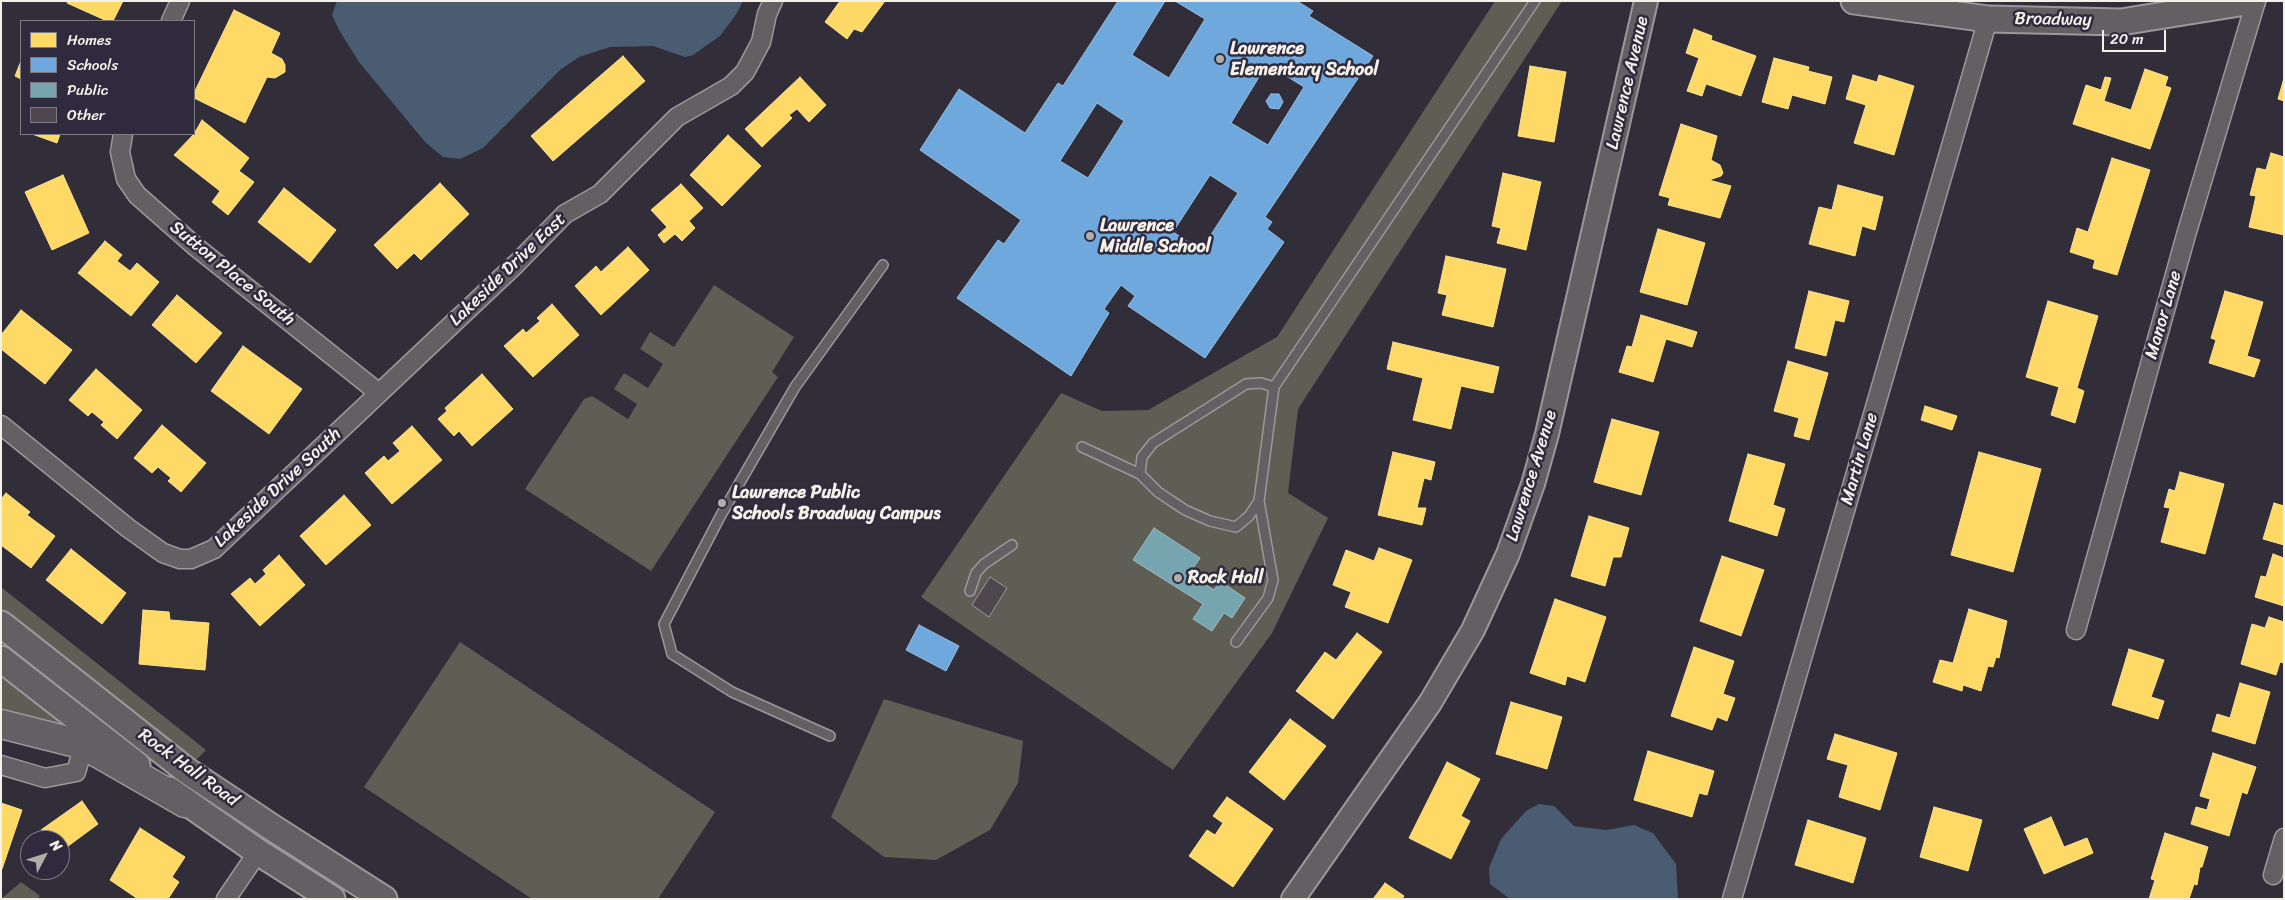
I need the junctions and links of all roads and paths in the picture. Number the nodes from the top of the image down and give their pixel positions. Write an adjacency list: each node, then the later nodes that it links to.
1 (180, 1): 9 (street)
2 (773, 1): 13 (street, Lakeside Drive East)
3 (1535, 1): 12 (lane)
4 (1646, 1): 35 (street, Lawrence Avenue)
5 (1854, 1): 8 (main road, Broadway)
6 (2252, 1): 8 (main road, Broadway)
7 (2256, 1): 21 (street, Manor Lane)
8 (1988, 19): 36 (street, Martin Lane)
9 (172, 20)
10 (123, 135): 13 (street, Sutton Place South)
11 (883, 265): 25 (lane)
12 (1274, 387): 16 (lane); 17 (lane)
13 (379, 393): 14 (street, Lakeside Drive South)
14 (1, 425)
15 (1082, 447): 16 (lane)
16 (1140, 474): 17 (lane)
17 (1259, 501): 22 (lane)
18 (1012, 545): 19 (lane)
19 (970, 591)
20 (1, 624): 34 (main road, Rock Hall Road)
21 (2076, 630)
22 (1236, 642)
23 (1, 659): 28 (main road, Rock Hall Road)
24 (1, 724): 26 (highway)
25 (830, 736)
26 (84, 745): 27 (street); 28 (highway)
27 (1, 766)
28 (185, 803): 30 (main road, Rock Hall Road)
29 (2284, 838): 31 (street)
30 (258, 852): 32 (street); 33 (main road, Rock Hall Road)
31 (2273, 875)
32 (226, 899)
33 (332, 899)
34 (384, 899)
35 (1293, 899)
36 (1732, 899)

